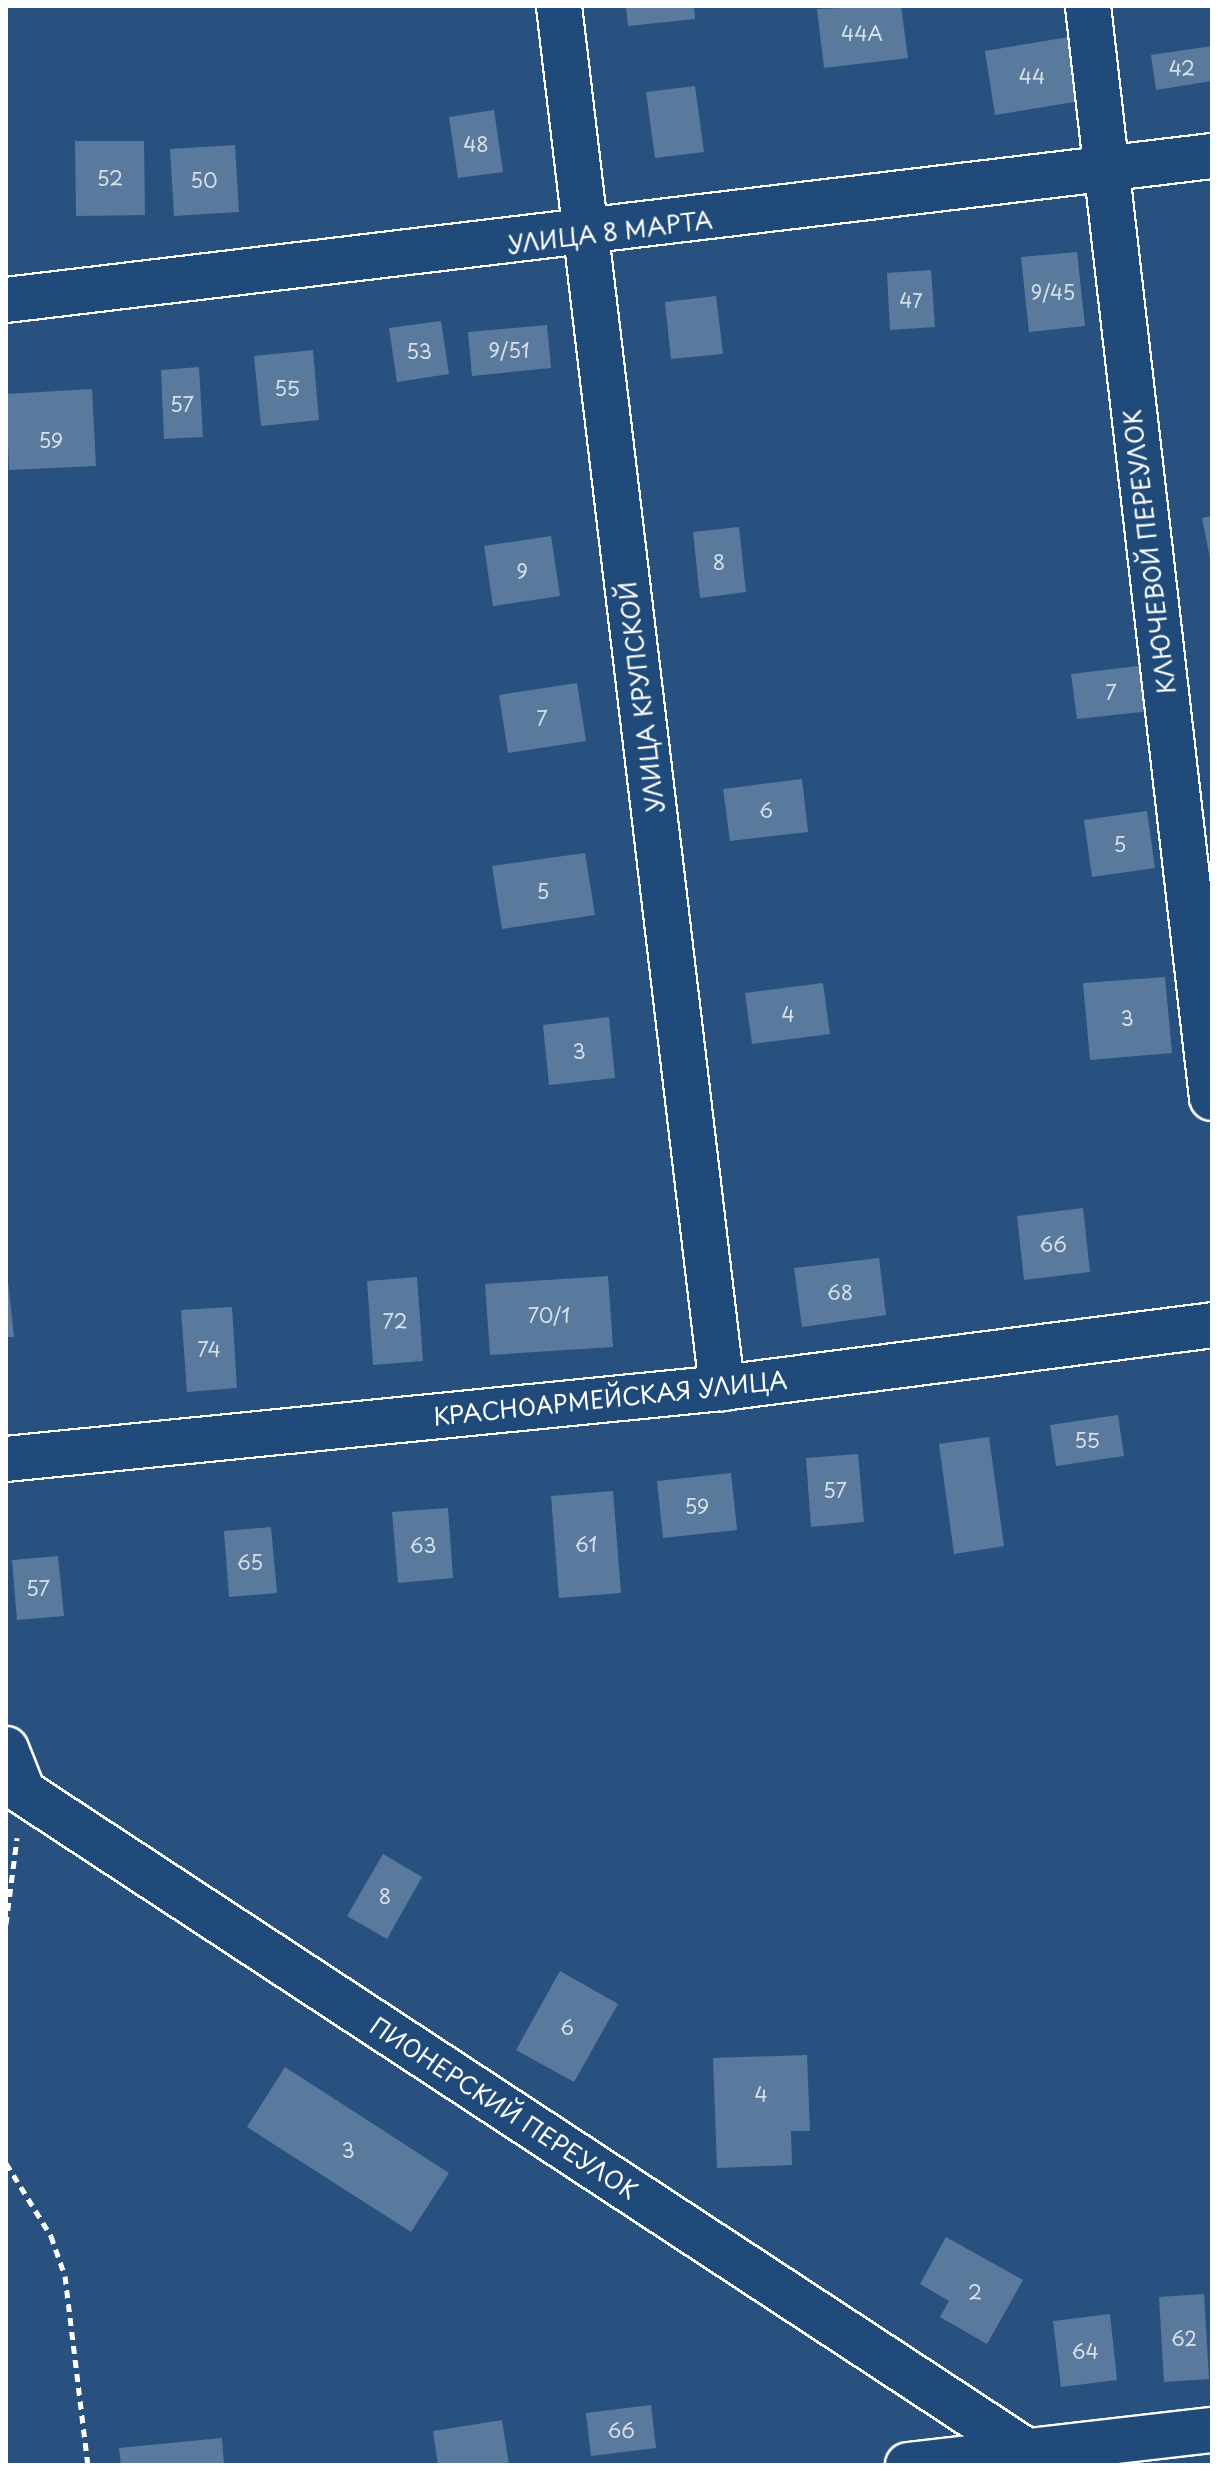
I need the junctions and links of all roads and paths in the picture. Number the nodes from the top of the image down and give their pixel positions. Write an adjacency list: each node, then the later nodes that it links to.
1 (559, 6): 5 (street, УЛИЦА КРУПСКОЙ)
2 (1088, 6): 4 (street, КЛЮЧЕВОЙ ПЕРЕУЛОК)
3 (1212, 156): 4 (street, УЛИЦА 8 МАРТА)
4 (1105, 174): 5 (street, УЛИЦА 8 МАРТА); 7 (street, КЛЮЧЕВОЙ ПЕРЕУЛОК)
5 (587, 235): 6 (street, УЛИЦА 8 МАРТА); 9 (street, УЛИЦА КРУПСКОЙ)
6 (6, 300)
7 (1212, 1098)
8 (1212, 1325): 9 (street, КРАСНОАРМЕЙСКАЯ УЛИЦА)
9 (722, 1388): 10 (street, КРАСНОАРМЕЙСКАЯ УЛИЦА)
10 (6, 1459)
11 (6, 1749): 12 (street)
12 (23, 1792): 13 (path); 16 (street, ПИОНЕРСКИЙ ПЕРЕУЛОК)
13 (6, 1924)
14 (6, 2163): 17 (path)
15 (1212, 2430): 16 (street)
16 (1023, 2449): 18 (street)
17 (88, 2465)
18 (908, 2465)

